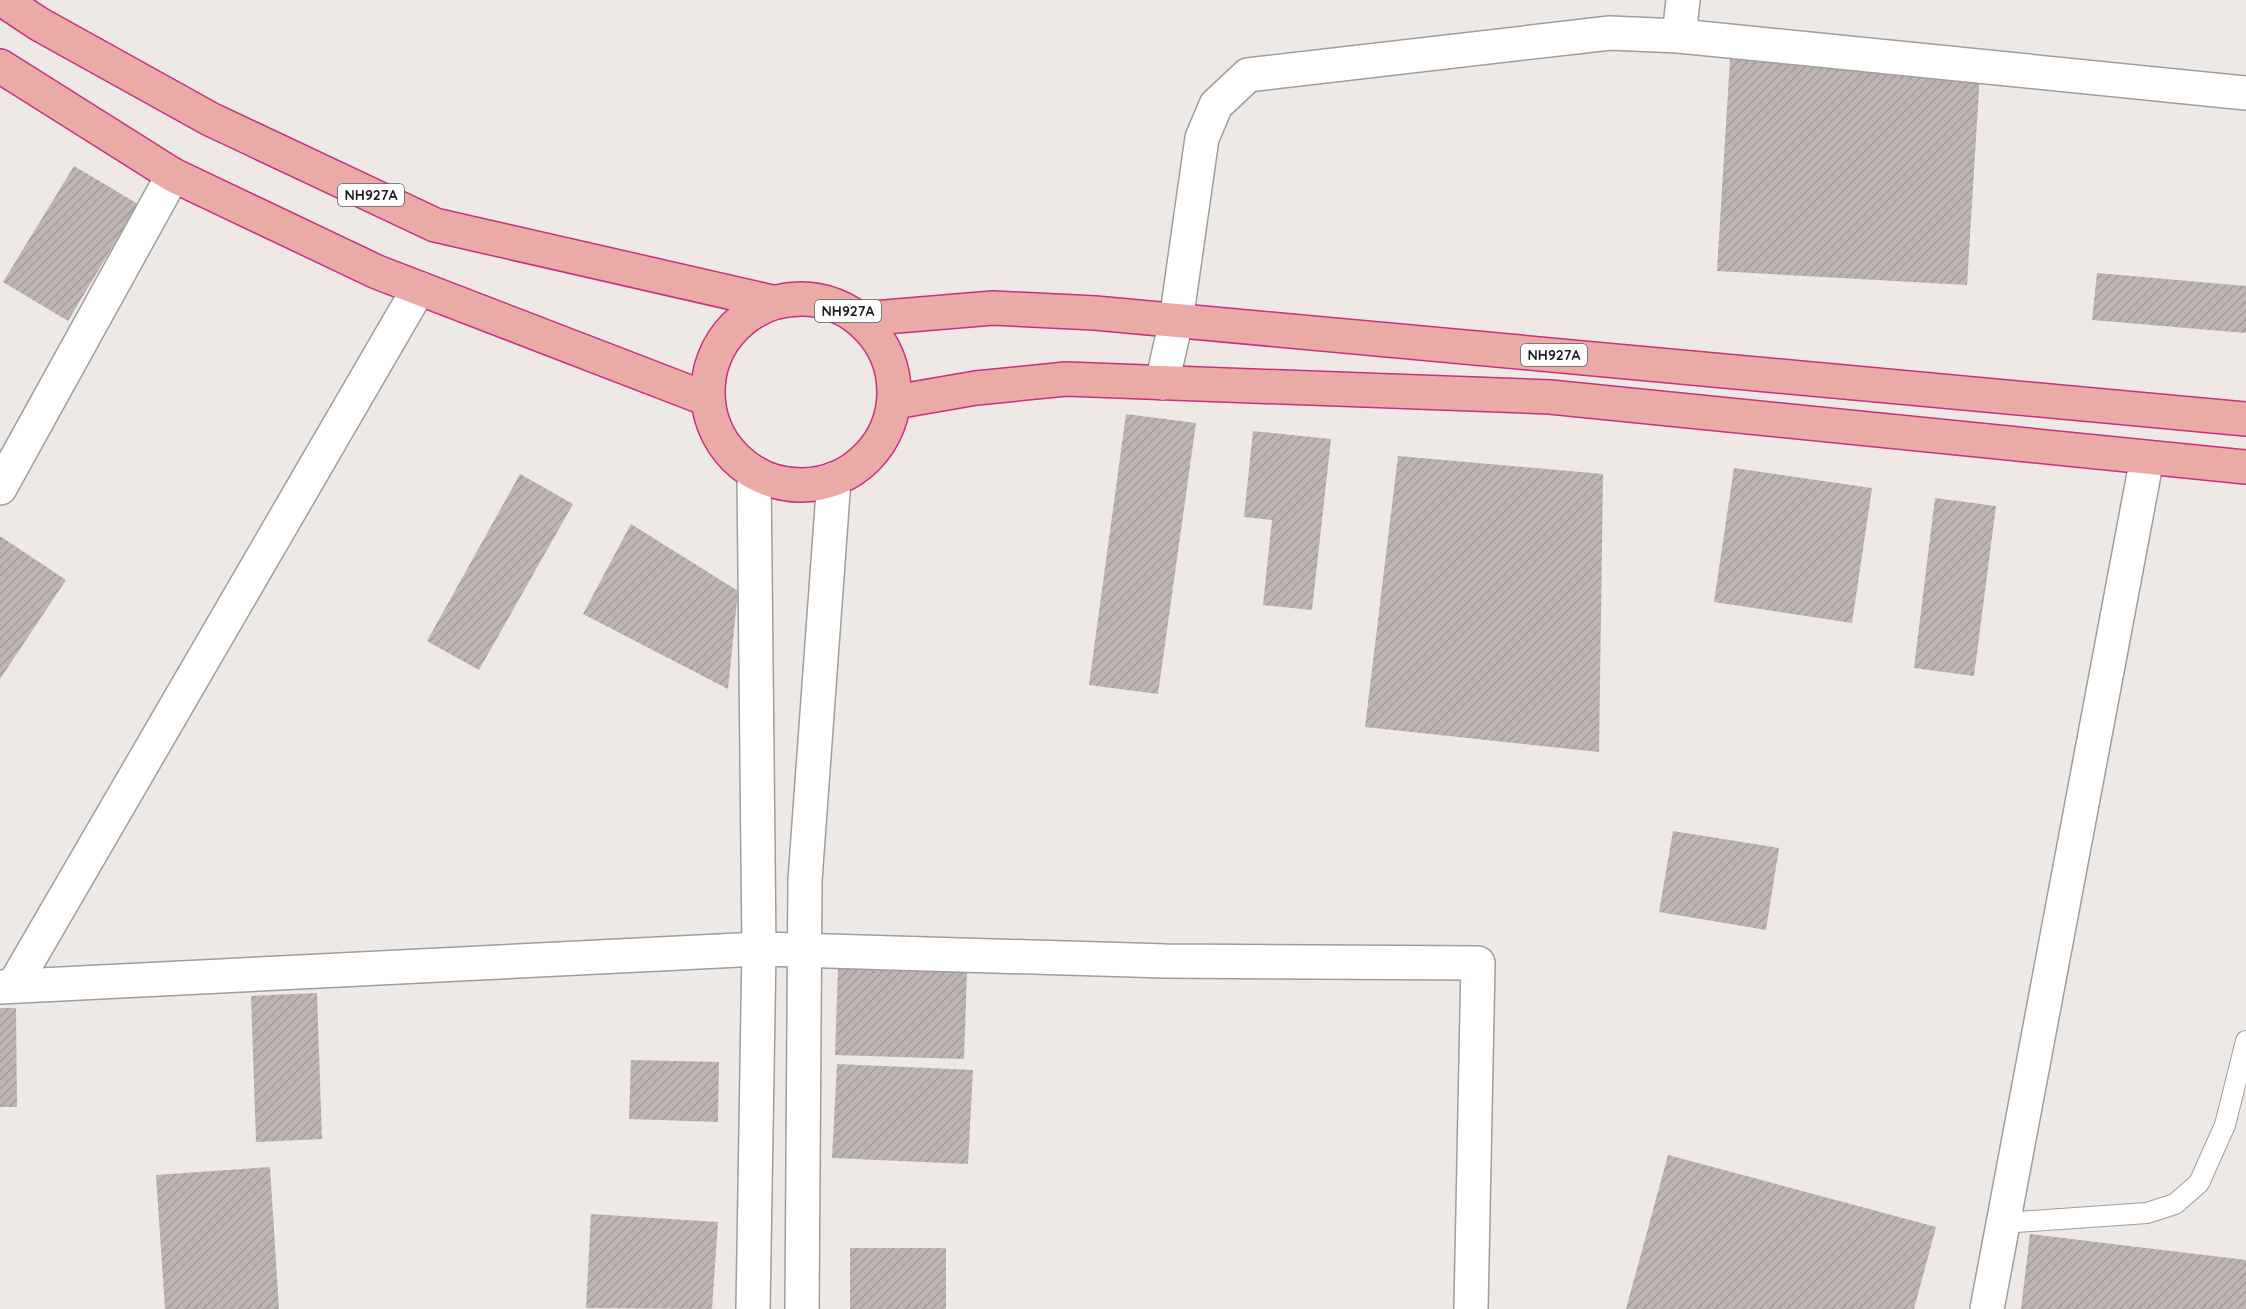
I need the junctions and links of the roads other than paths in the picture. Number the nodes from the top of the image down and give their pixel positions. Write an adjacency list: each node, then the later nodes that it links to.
1 (3, 0): 8 (highway, NH927A)
2 (1683, 0): 3 (street)
3 (1679, 36): 5 (street); 10 (street)
4 (0, 66): 6 (highway)
5 (2246, 93)
6 (173, 175): 7 (highway); 19 (street)
7 (419, 288): 12 (highway); 22 (street)
8 (772, 302): 9 (highway, NH927A); 12 (highway, NH927A)
9 (861, 319): 10 (highway, NH927A); 13 (highway, NH927A)
10 (1176, 321): 11 (street); 14 (highway, NH927A)
11 (1162, 383): 13 (highway); 15 (highway)
12 (707, 399): 17 (highway, NH927A)
13 (895, 402): 18 (highway, NH927A)
14 (2246, 419)
15 (2147, 458): 16 (highway); 24 (street)
16 (2246, 467)
17 (754, 474): 18 (highway, NH927A); 20 (street)
18 (834, 479): 21 (street)
19 (0, 488)
20 (759, 949): 21 (street); 22 (street); 25 (street)
21 (804, 951): 26 (street); 27 (street)
22 (7, 986)
23 (2246, 1041): 24 (lane)
24 (2003, 1223): 28 (street)
25 (753, 1309)
26 (802, 1309)
27 (1471, 1309)
28 (1988, 1309)

